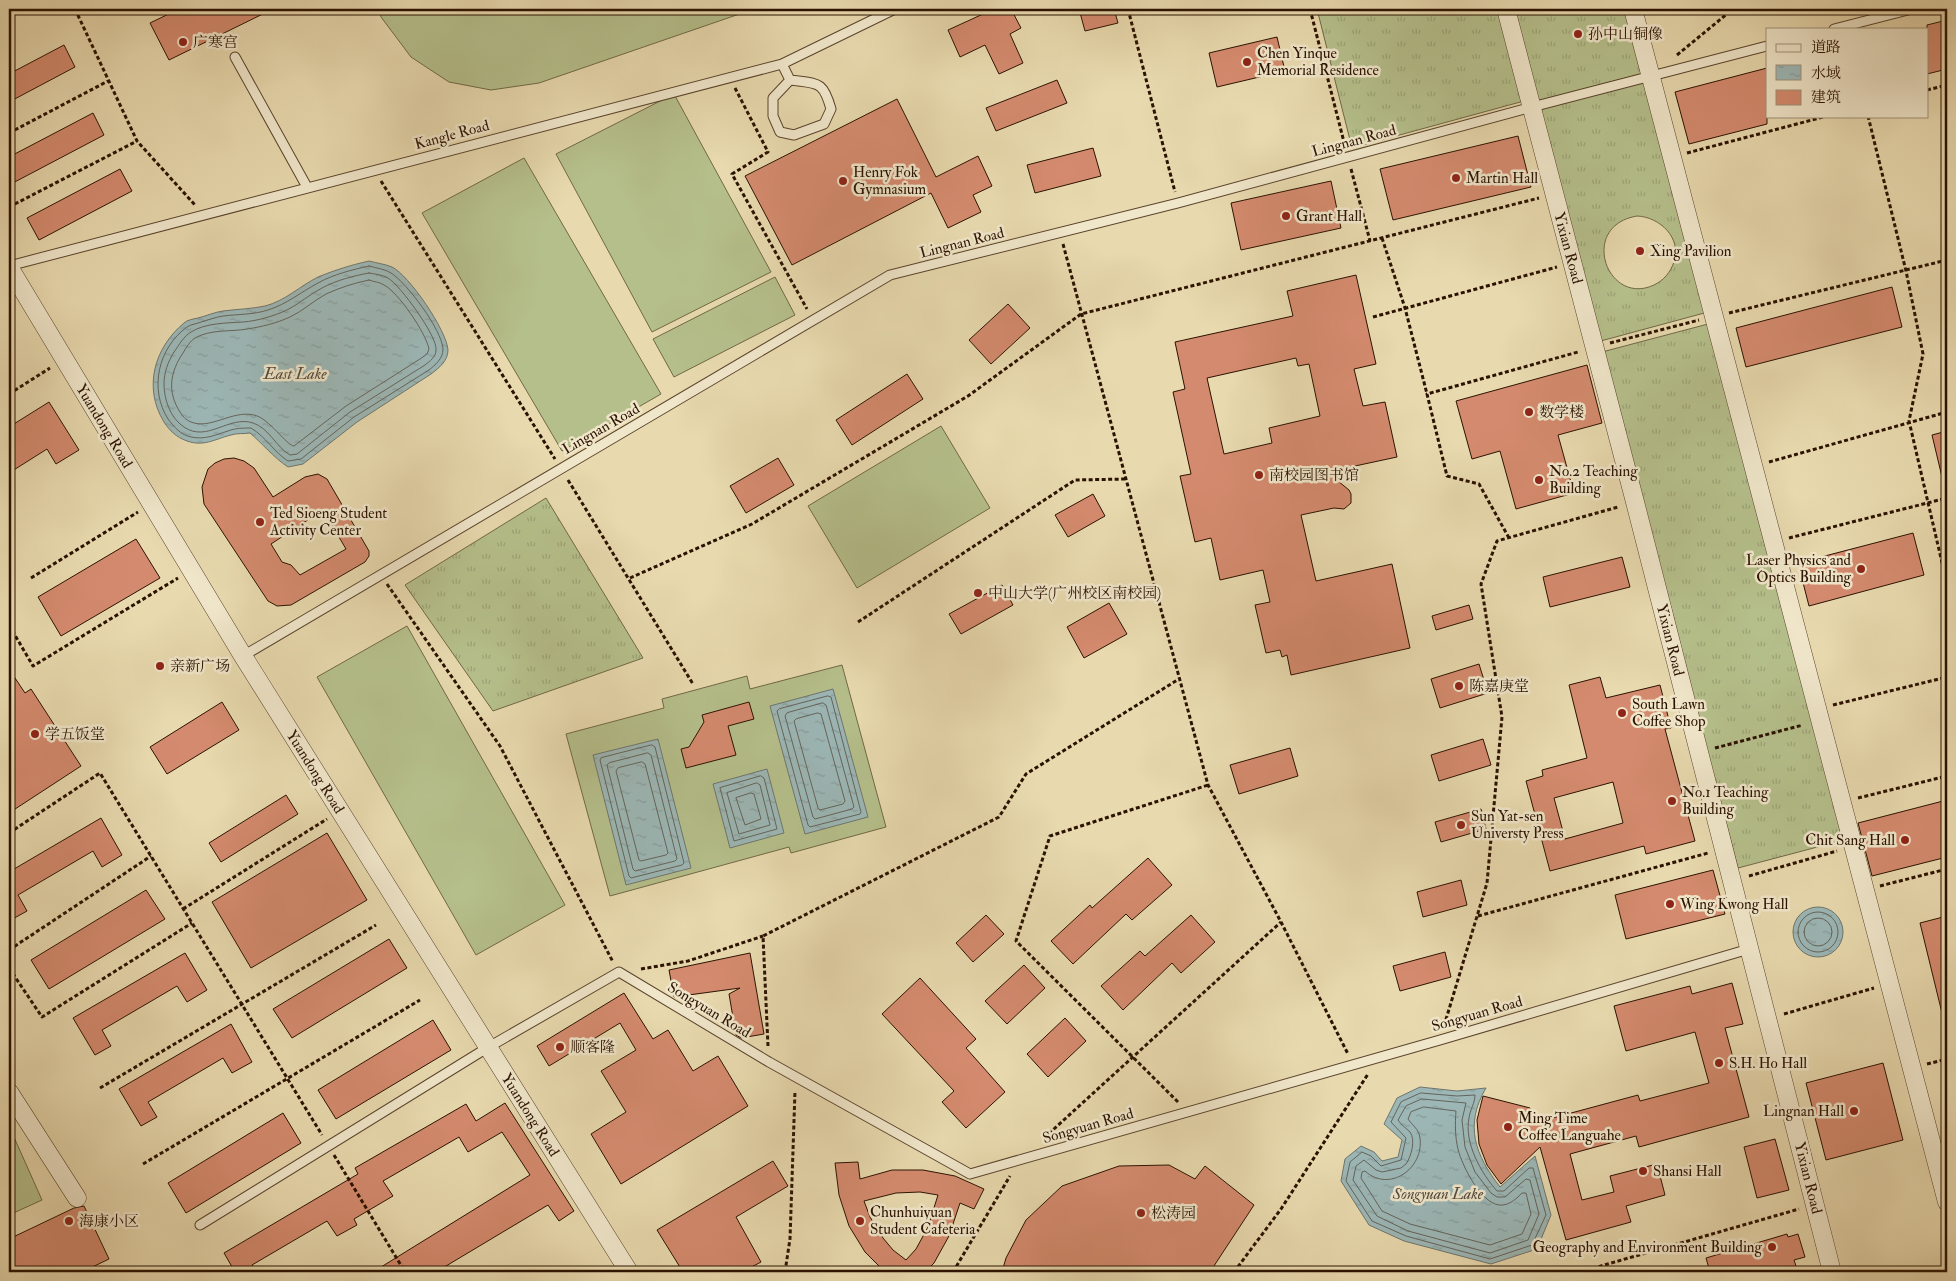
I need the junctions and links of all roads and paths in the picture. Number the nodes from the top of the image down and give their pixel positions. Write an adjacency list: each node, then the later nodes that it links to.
1 (75, 9): 16 (path)
2 (895, 9): 13 (lane, Kangle Road)
3 (1128, 9): 30 (path)
4 (1310, 9): 26 (path)
5 (1506, 9): 20 (street, Yixian Road)
6 (1634, 9): 14 (street)
7 (1733, 9): 12 (path)
8 (1912, 9): 9 (lane)
9 (1838, 28)
10 (1766, 46): 14 (lane, Lingnan Road)
11 (235, 57): 28 (lane)
12 (1673, 58)
13 (782, 64): 15 (lane, Kangle Road); 17 (lane)
14 (1651, 76): 20 (lane, Lingnan Road); 25 (street)
15 (729, 78): 27 (lane, Kangle Road); 44 (path)
16 (108, 80): 23 (path); 24 (path)
17 (790, 80): 17 (lane)
18 (1947, 85): 19 (path)
19 (1928, 90)
20 (1532, 107): 26 (lane, Lingnan Road); 29 (street, Yixian Road)
21 (1819, 118): 25 (path)
22 (1868, 118): 39 (path)
23 (9, 134)
24 (137, 140): 31 (path); 32 (path)
25 (1672, 156): 42 (street)
26 (1347, 157): 30 (lane, Lingnan Road); 35 (path)
27 (374, 170): 28 (lane, Kangle Road); 52 (path)
28 (307, 187): 32 (lane, Kangle Road)
29 (1554, 194): 34 (path); 37 (street, Yixian Road)
30 (1178, 203): 33 (lane, Lingnan Road)
31 (9, 207)
32 (204, 214): 38 (lane, Kangle Road)
33 (1059, 233): 41 (path); 44 (lane, Lingnan Road)
34 (1382, 238): 35 (path); 40 (path)
35 (1370, 241): 41 (path)
36 (1947, 260): 39 (path)
37 (1572, 264): 40 (path); 45 (street, Yixian Road)
38 (9, 267): 46 (street, Yuandong Road)
39 (1906, 271): 42 (path); 50 (path)
40 (1404, 308): 43 (path); 48 (path)
41 (1081, 314): 53 (path); 63 (path)
42 (1714, 316): 45 (path); 51 (street)
43 (1373, 317)
44 (813, 320): 52 (lane, Lingnan Road)
45 (1594, 348): 48 (path); 55 (street, Yixian Road)
46 (64, 359): 47 (path); 57 (street, Yuandong Road)
47 (9, 394)
48 (1427, 394): 58 (path)
49 (1947, 412): 50 (path)
50 (1910, 421): 51 (path); 56 (path)
51 (1754, 466): 59 (street)
52 (561, 469): 61 (lane, Lingnan Road); 63 (path)
53 (1126, 478): 65 (path); 69 (path)
54 (1947, 498): 56 (path)
55 (1636, 502): 58 (path); 72 (street, Yixian Road)
56 (1928, 502): 59 (path); 64 (path)
57 (151, 504): 60 (street, Yuandong Road); 62 (path)
58 (1509, 538): 85 (path)
59 (1774, 542): 71 (street)
60 (191, 570): 66 (path); 67 (street, Yuandong Road)
61 (380, 575): 67 (lane, Lingnan Road); 93 (path)
62 (31, 578)
63 (630, 578): 70 (path)
64 (1947, 584)
65 (858, 622)
66 (9, 625)
67 (243, 656): 76 (street, Yuandong Road)
68 (1947, 677): 71 (path)
69 (1179, 678): 74 (path); 89 (path)
70 (693, 684)
71 (1819, 715): 72 (path); 75 (street)
72 (1698, 753): 79 (street, Yixian Road)
73 (1947, 776): 75 (path)
74 (1208, 784): 86 (path); 101 (path)
75 (1842, 802): 78 (street)
76 (340, 811): 84 (path); 99 (street, Yuandong Road)
77 (9, 833): 80 (path)
78 (1854, 846): 82 (path); 83 (street)
79 (1723, 849): 82 (street, Yixian Road); 85 (path)
80 (151, 856): 84 (path); 91 (path)
81 (1947, 869): 83 (path)
82 (1731, 881): 90 (street, Yixian Road)
83 (1865, 890): 94 (street)
84 (183, 909): 87 (path)
85 (1477, 916): 98 (path)
86 (1281, 922): 101 (path); 103 (path)
87 (192, 923): 92 (path); 96 (path)
88 (376, 925): 96 (path)
89 (763, 936): 93 (path); 102 (path)
90 (1748, 949): 97 (street, Yixian Road); 98 (lane, Songyuan Road)
91 (9, 950)
92 (9, 968)
93 (619, 972): 99 (lane); 102 (lane, Songyuan Road)
94 (1890, 984): 97 (path); 114 (street)
95 (420, 1000): 105 (path)
96 (242, 1004): 105 (path); 106 (path)
97 (1767, 1019): 115 (street, Yixian Road)
98 (1440, 1040): 100 (lane, Songyuan Road)
99 (487, 1048): 110 (lane); 118 (street, Yuandong Road)
100 (1379, 1057): 103 (lane, Songyuan Road); 121 (path)
101 (1132, 1058): 108 (path); 109 (path)
102 (769, 1062): 104 (lane, Songyuan Road)
103 (1353, 1064): 108 (lane, Songyuan Road)
104 (795, 1076): 111 (lane, Songyuan Road); 119 (path)
105 (287, 1078): 110 (path); 112 (path)
106 (100, 1088)
107 (11, 1099): 113 (street)
108 (1188, 1112): 111 (lane, Songyuan Road)
109 (1041, 1140)
110 (329, 1146): 116 (lane); 117 (path)
111 (1020, 1160): 120 (path)
112 (143, 1164)
113 (77, 1198)
114 (1947, 1202)
115 (1814, 1204): 122 (path); 123 (street, Yixian Road)
116 (200, 1225)
117 (405, 1272)
118 (629, 1272)
119 (785, 1272)
120 (953, 1272)
121 (1234, 1272)
122 (1580, 1272)
123 (1832, 1272)

